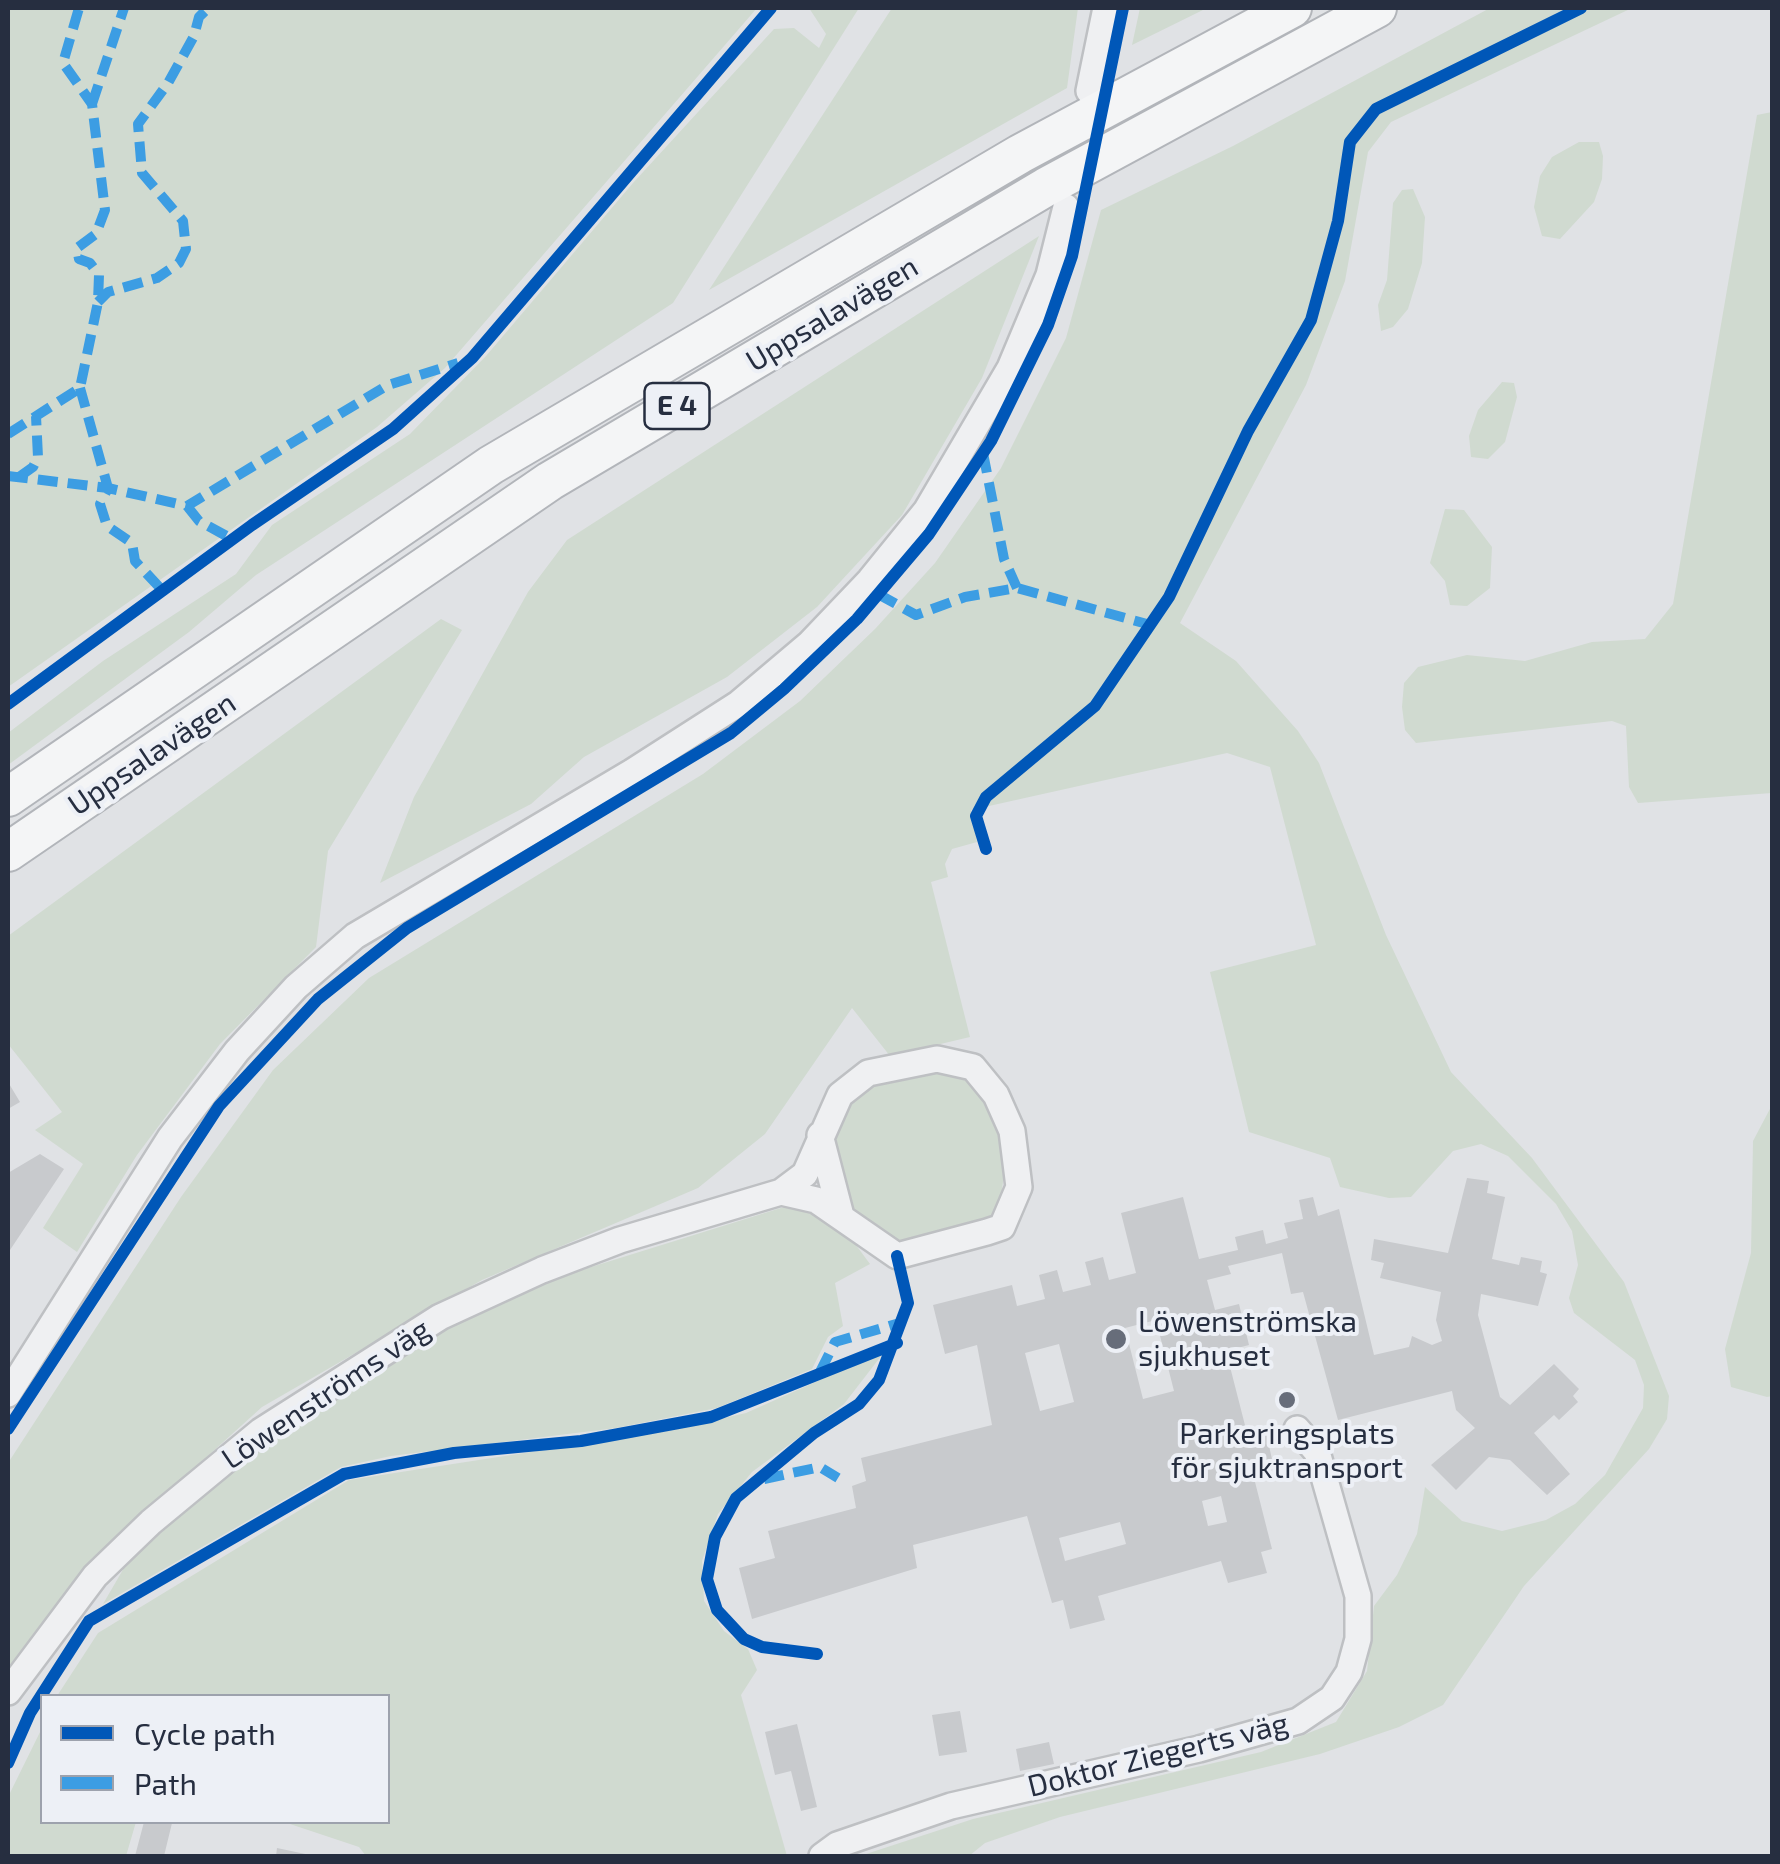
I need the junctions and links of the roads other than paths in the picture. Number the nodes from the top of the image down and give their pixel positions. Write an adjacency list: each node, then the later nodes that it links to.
1 (1106, 8): 4 (street)
2 (1292, 8): 6 (highway, Uppsalavägen / E 4)
3 (1376, 8): 7 (highway, Uppsalavägen / E 4)
4 (1089, 91)
5 (1066, 207): 11 (street)
6 (8, 797)
7 (8, 852)
8 (820, 1135): 9 (street); 10 (street); 10 (street)
9 (781, 1192): 10 (street); 13 (street, Löwenströms väg)
10 (841, 1216)
11 (8, 1394)
12 (1296, 1429): 14 (street, Doktor Ziegerts väg)
13 (8, 1692)
14 (822, 1856)

